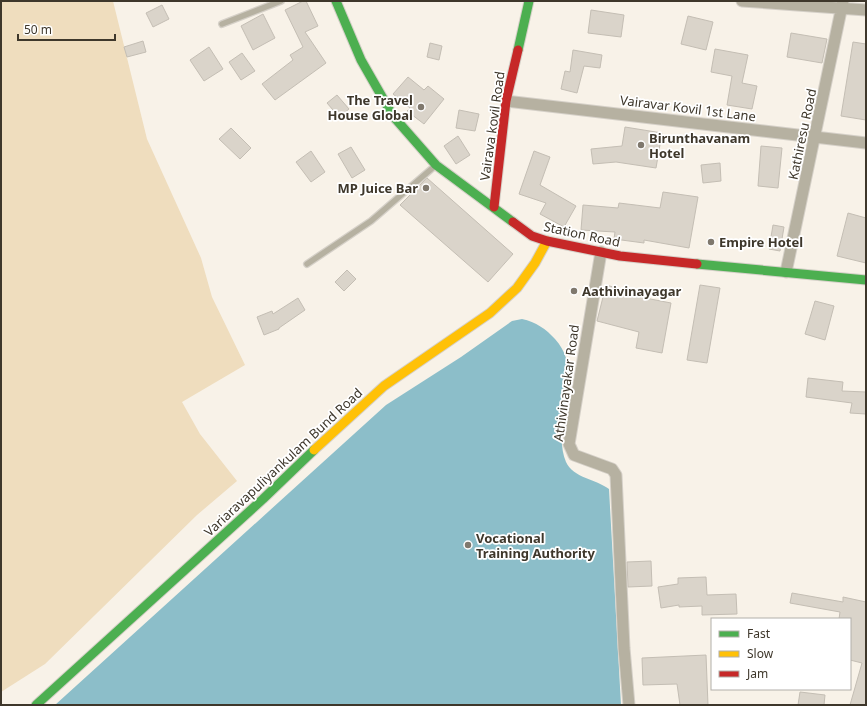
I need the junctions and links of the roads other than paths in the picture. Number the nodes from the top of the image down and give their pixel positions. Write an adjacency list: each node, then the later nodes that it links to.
1 (281, 1): 7 (lane)
2 (336, 1): 11 (street, Station Road)
3 (529, 1): 8 (street, Vairava kovil Road)
4 (742, 1): 5 (street)
5 (843, 4): 6 (street); 9 (street, Kathiresu Road)
6 (866, 10)
7 (222, 24)
8 (506, 101): 9 (street, Vairavar Kovil 1st Lane); 12 (street, Vairava kovil Road)
9 (816, 136): 10 (street, Vairavar Kovil 1st Lane); 16 (street, Kathiresu Road)
10 (866, 143)
11 (436, 165): 12 (street, Station Road); 15 (lane)
12 (494, 207): 13 (street, Station Road)
13 (547, 241): 14 (street, Station Road); 18 (street, Variaravapuliyankulam Bund Road)
14 (601, 252): 16 (street, Station Road); 19 (street, Athivinayakar Road)
15 (307, 264)
16 (786, 272): 17 (street, Station Road)
17 (866, 280)
18 (36, 705)
19 (630, 705)

